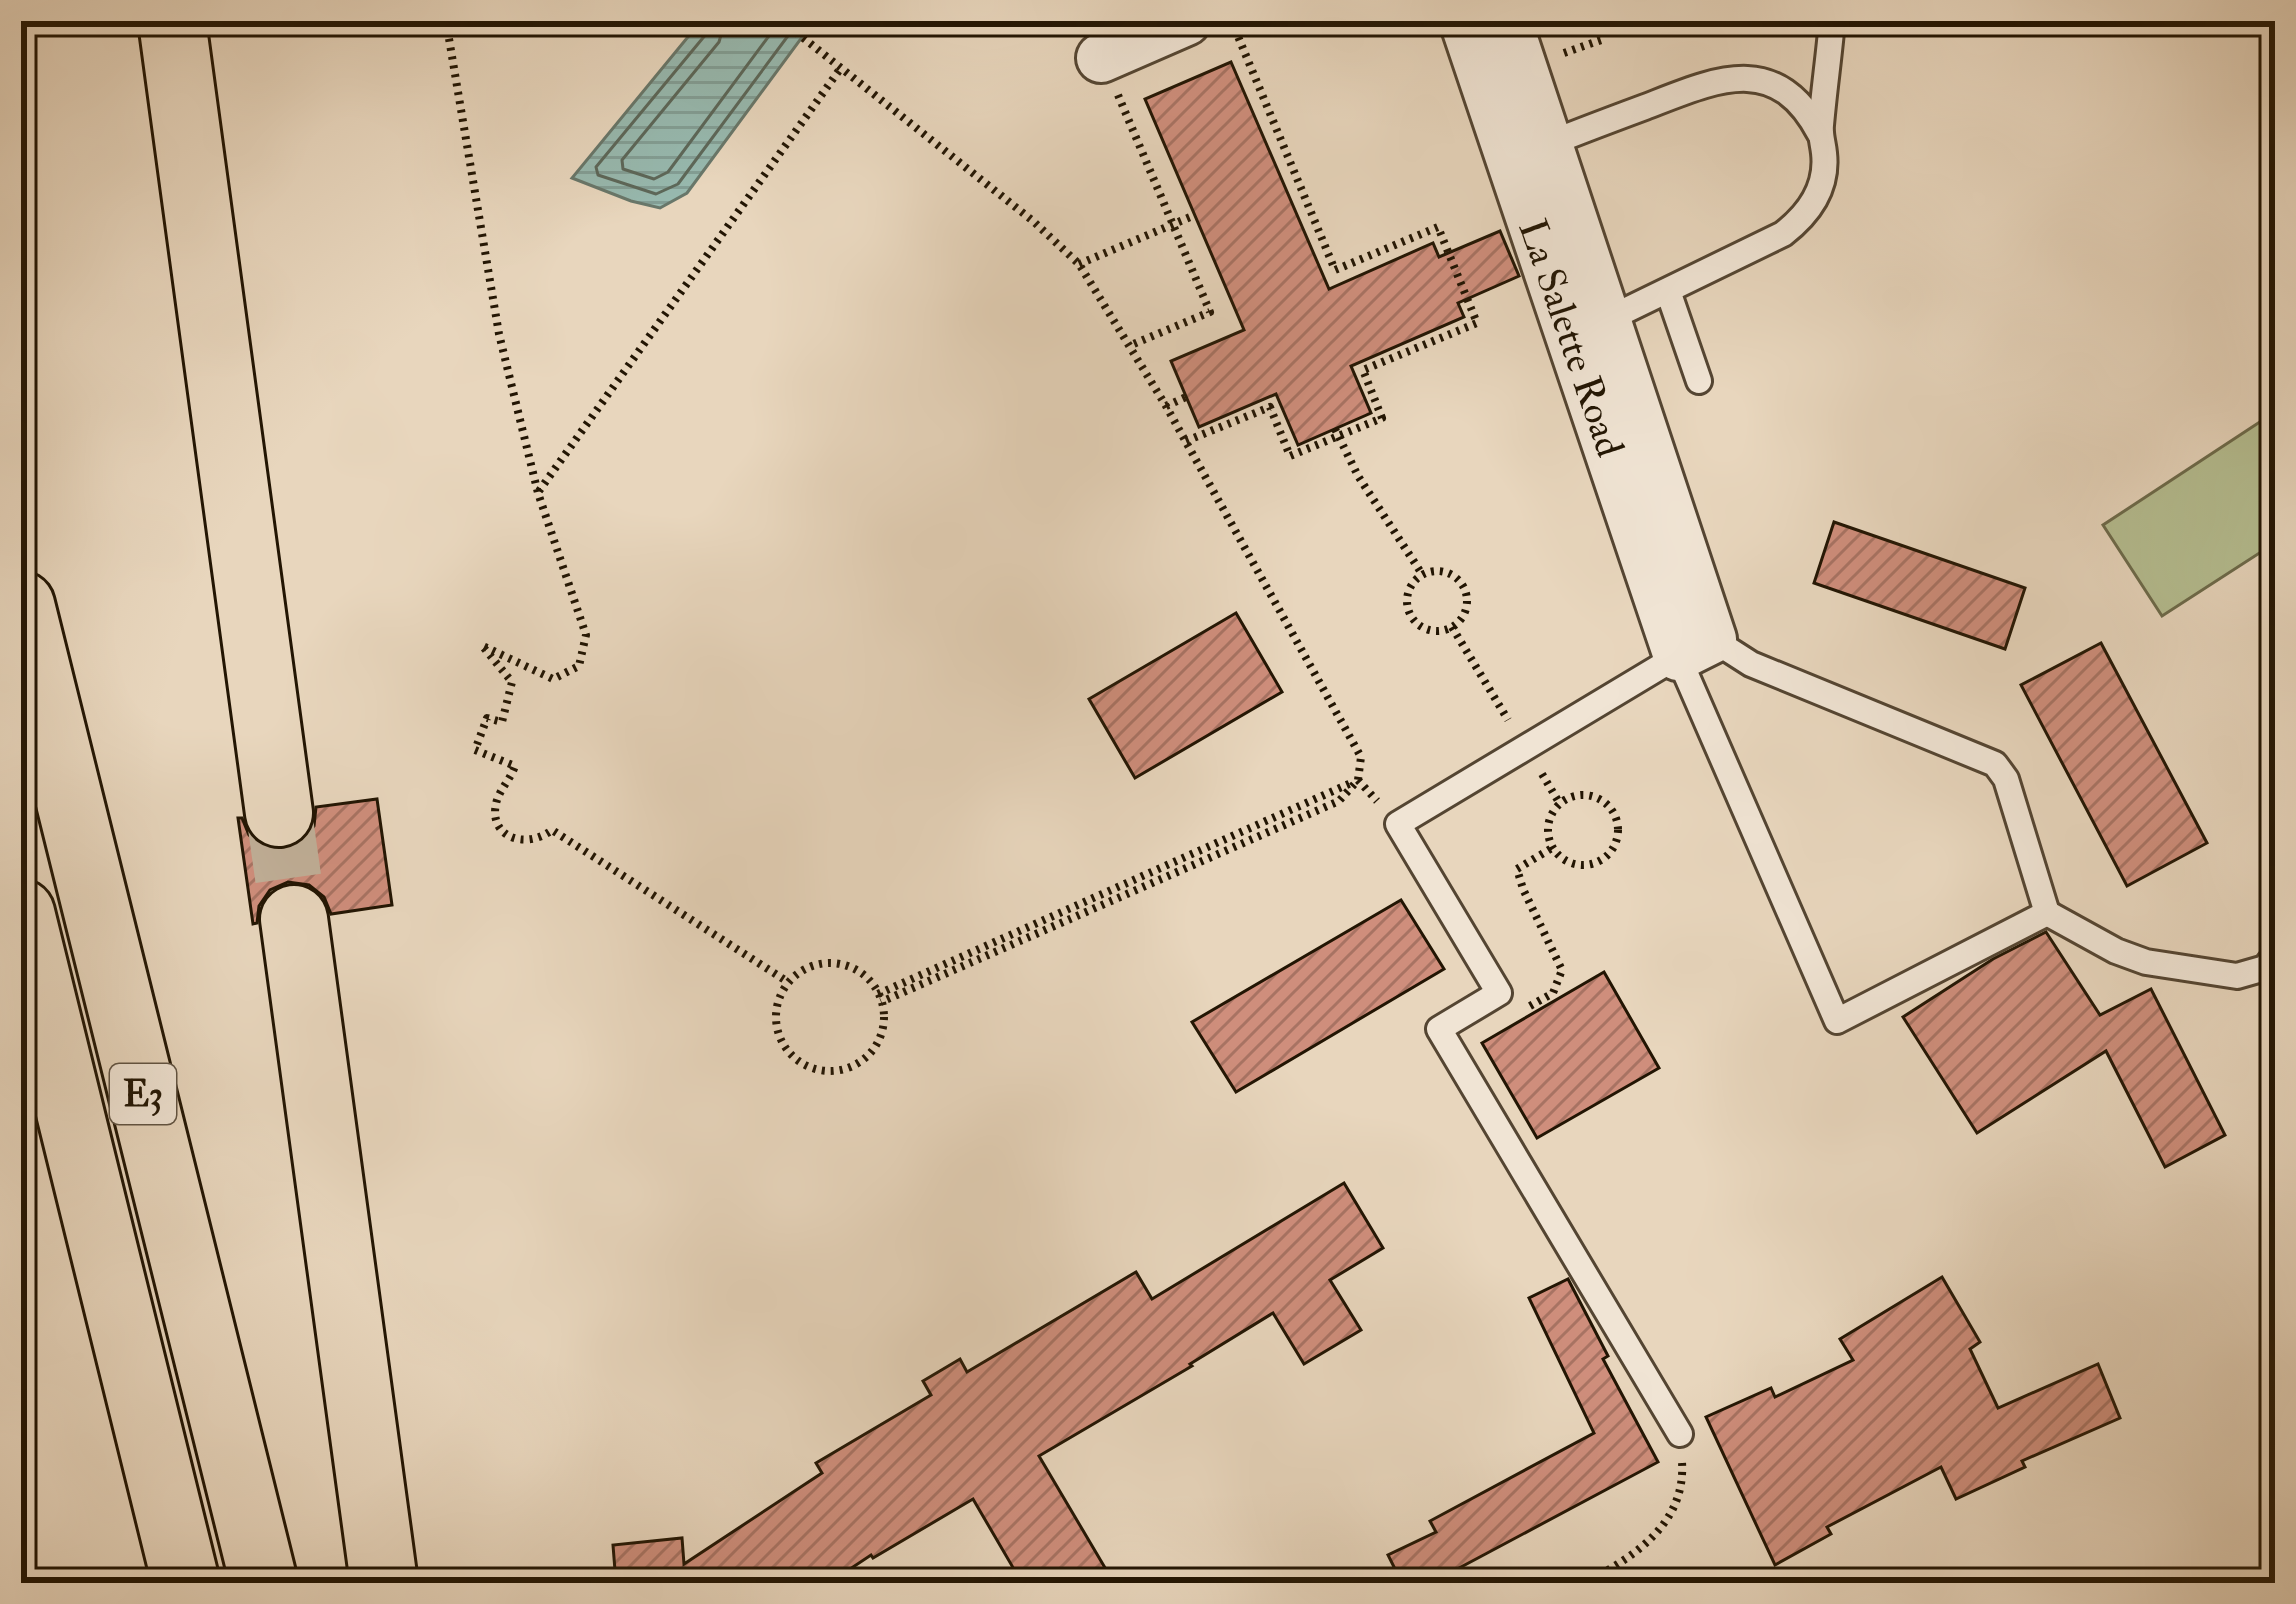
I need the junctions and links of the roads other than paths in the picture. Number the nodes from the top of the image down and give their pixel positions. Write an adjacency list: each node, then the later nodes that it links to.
1 (172, 21): 14 (highway)
2 (1186, 21): 6 (street)
3 (1464, 21): 8 (street, La Salette Road)
4 (1507, 21): 8 (street, La Salette Road)
5 (1832, 21): 7 (lane)
6 (1102, 58)
7 (1820, 134): 8 (lane); 9 (lane)
8 (1529, 152): 10 (street, La Salette Road)
9 (1668, 291): 10 (lane); 11 (lane)
10 (1588, 327): 13 (street, La Salette Road)
11 (1700, 381)
12 (21, 605): 21 (highway, E3)
13 (1695, 647): 16 (lane); 16 (lane); 19 (lane)
14 (279, 812)
15 (21, 913): 20 (highway, E3)
16 (2047, 913): 18 (lane)
17 (294, 919): 22 (highway)
18 (2275, 956)
19 (1680, 1433)
20 (186, 1583)
21 (264, 1583)
22 (384, 1583)

